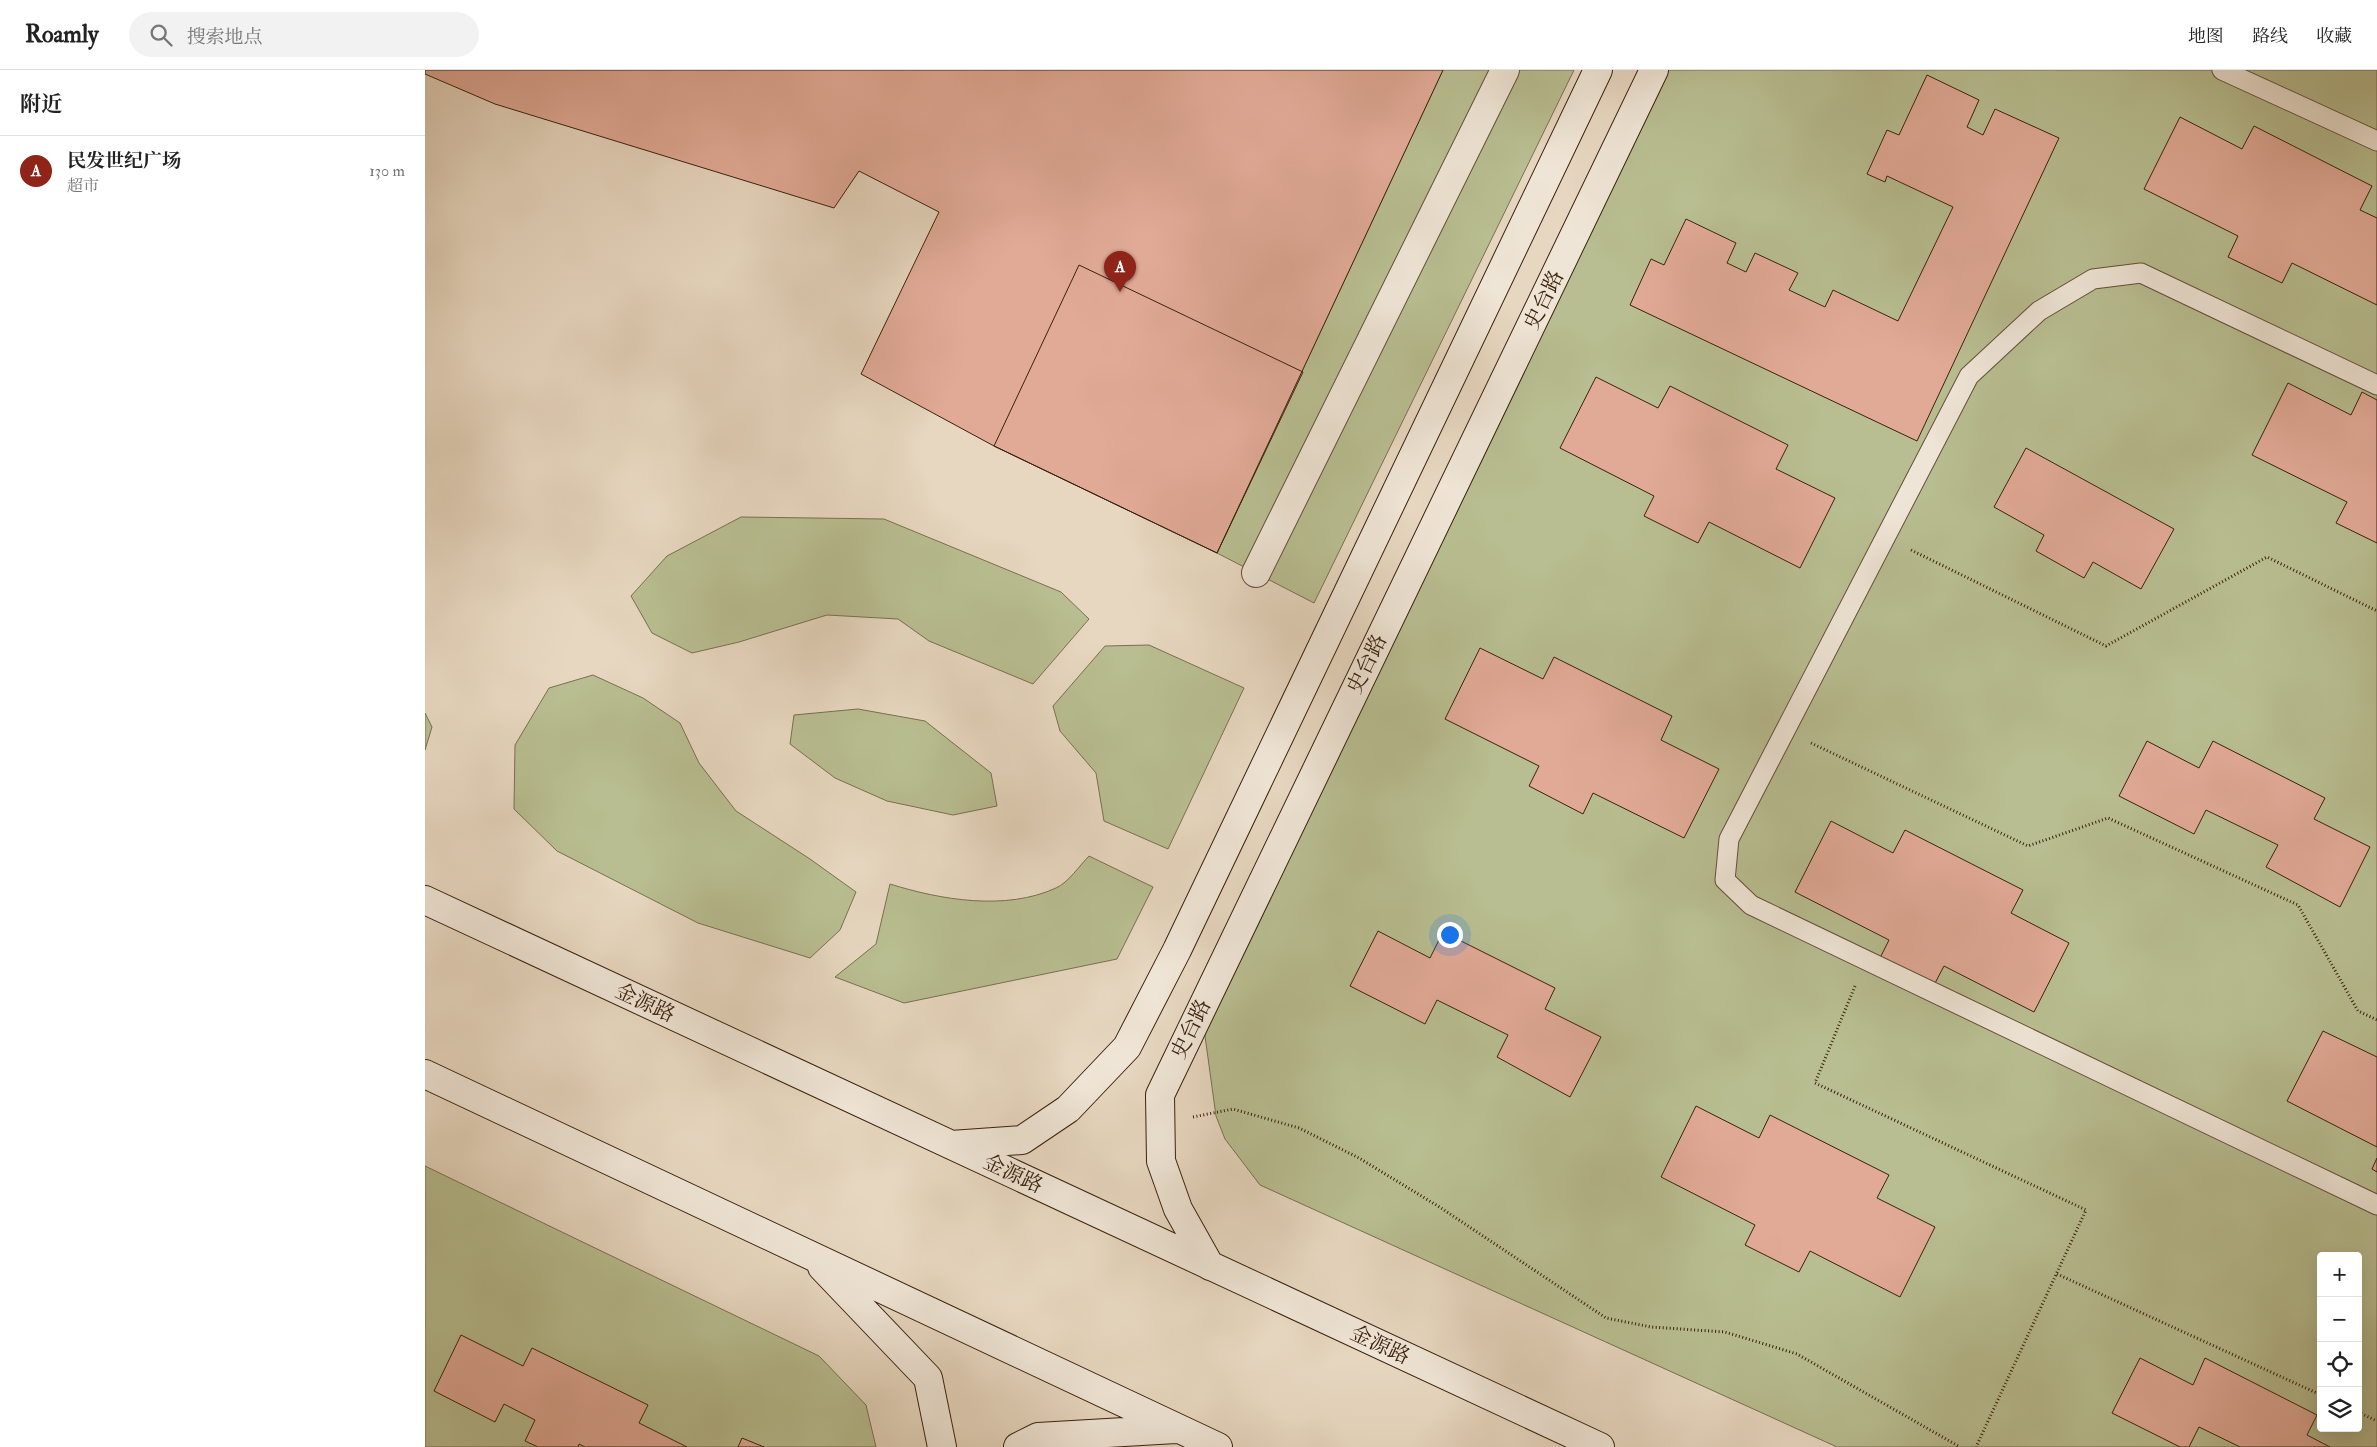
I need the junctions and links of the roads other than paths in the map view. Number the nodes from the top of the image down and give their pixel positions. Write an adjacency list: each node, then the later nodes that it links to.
1 (1505, 70): 7 (street)
2 (1598, 70): 10 (street)
3 (1654, 70): 13 (street, 史台路)
4 (2221, 70): 5 (lane)
5 (2377, 141)
6 (2377, 385): 11 (lane)
7 (1256, 573)
8 (425, 900): 10 (street, 金源路)
9 (425, 1074): 12 (street)
10 (951, 1145): 13 (street, 金源路)
11 (2377, 1205)
12 (811, 1255): 14 (street); 15 (street)
13 (1210, 1266): 18 (street, 金源路)
14 (1179, 1429): 16 (street); 17 (street)
15 (941, 1447)
16 (1018, 1447)
17 (1218, 1447)
18 (1600, 1447)

